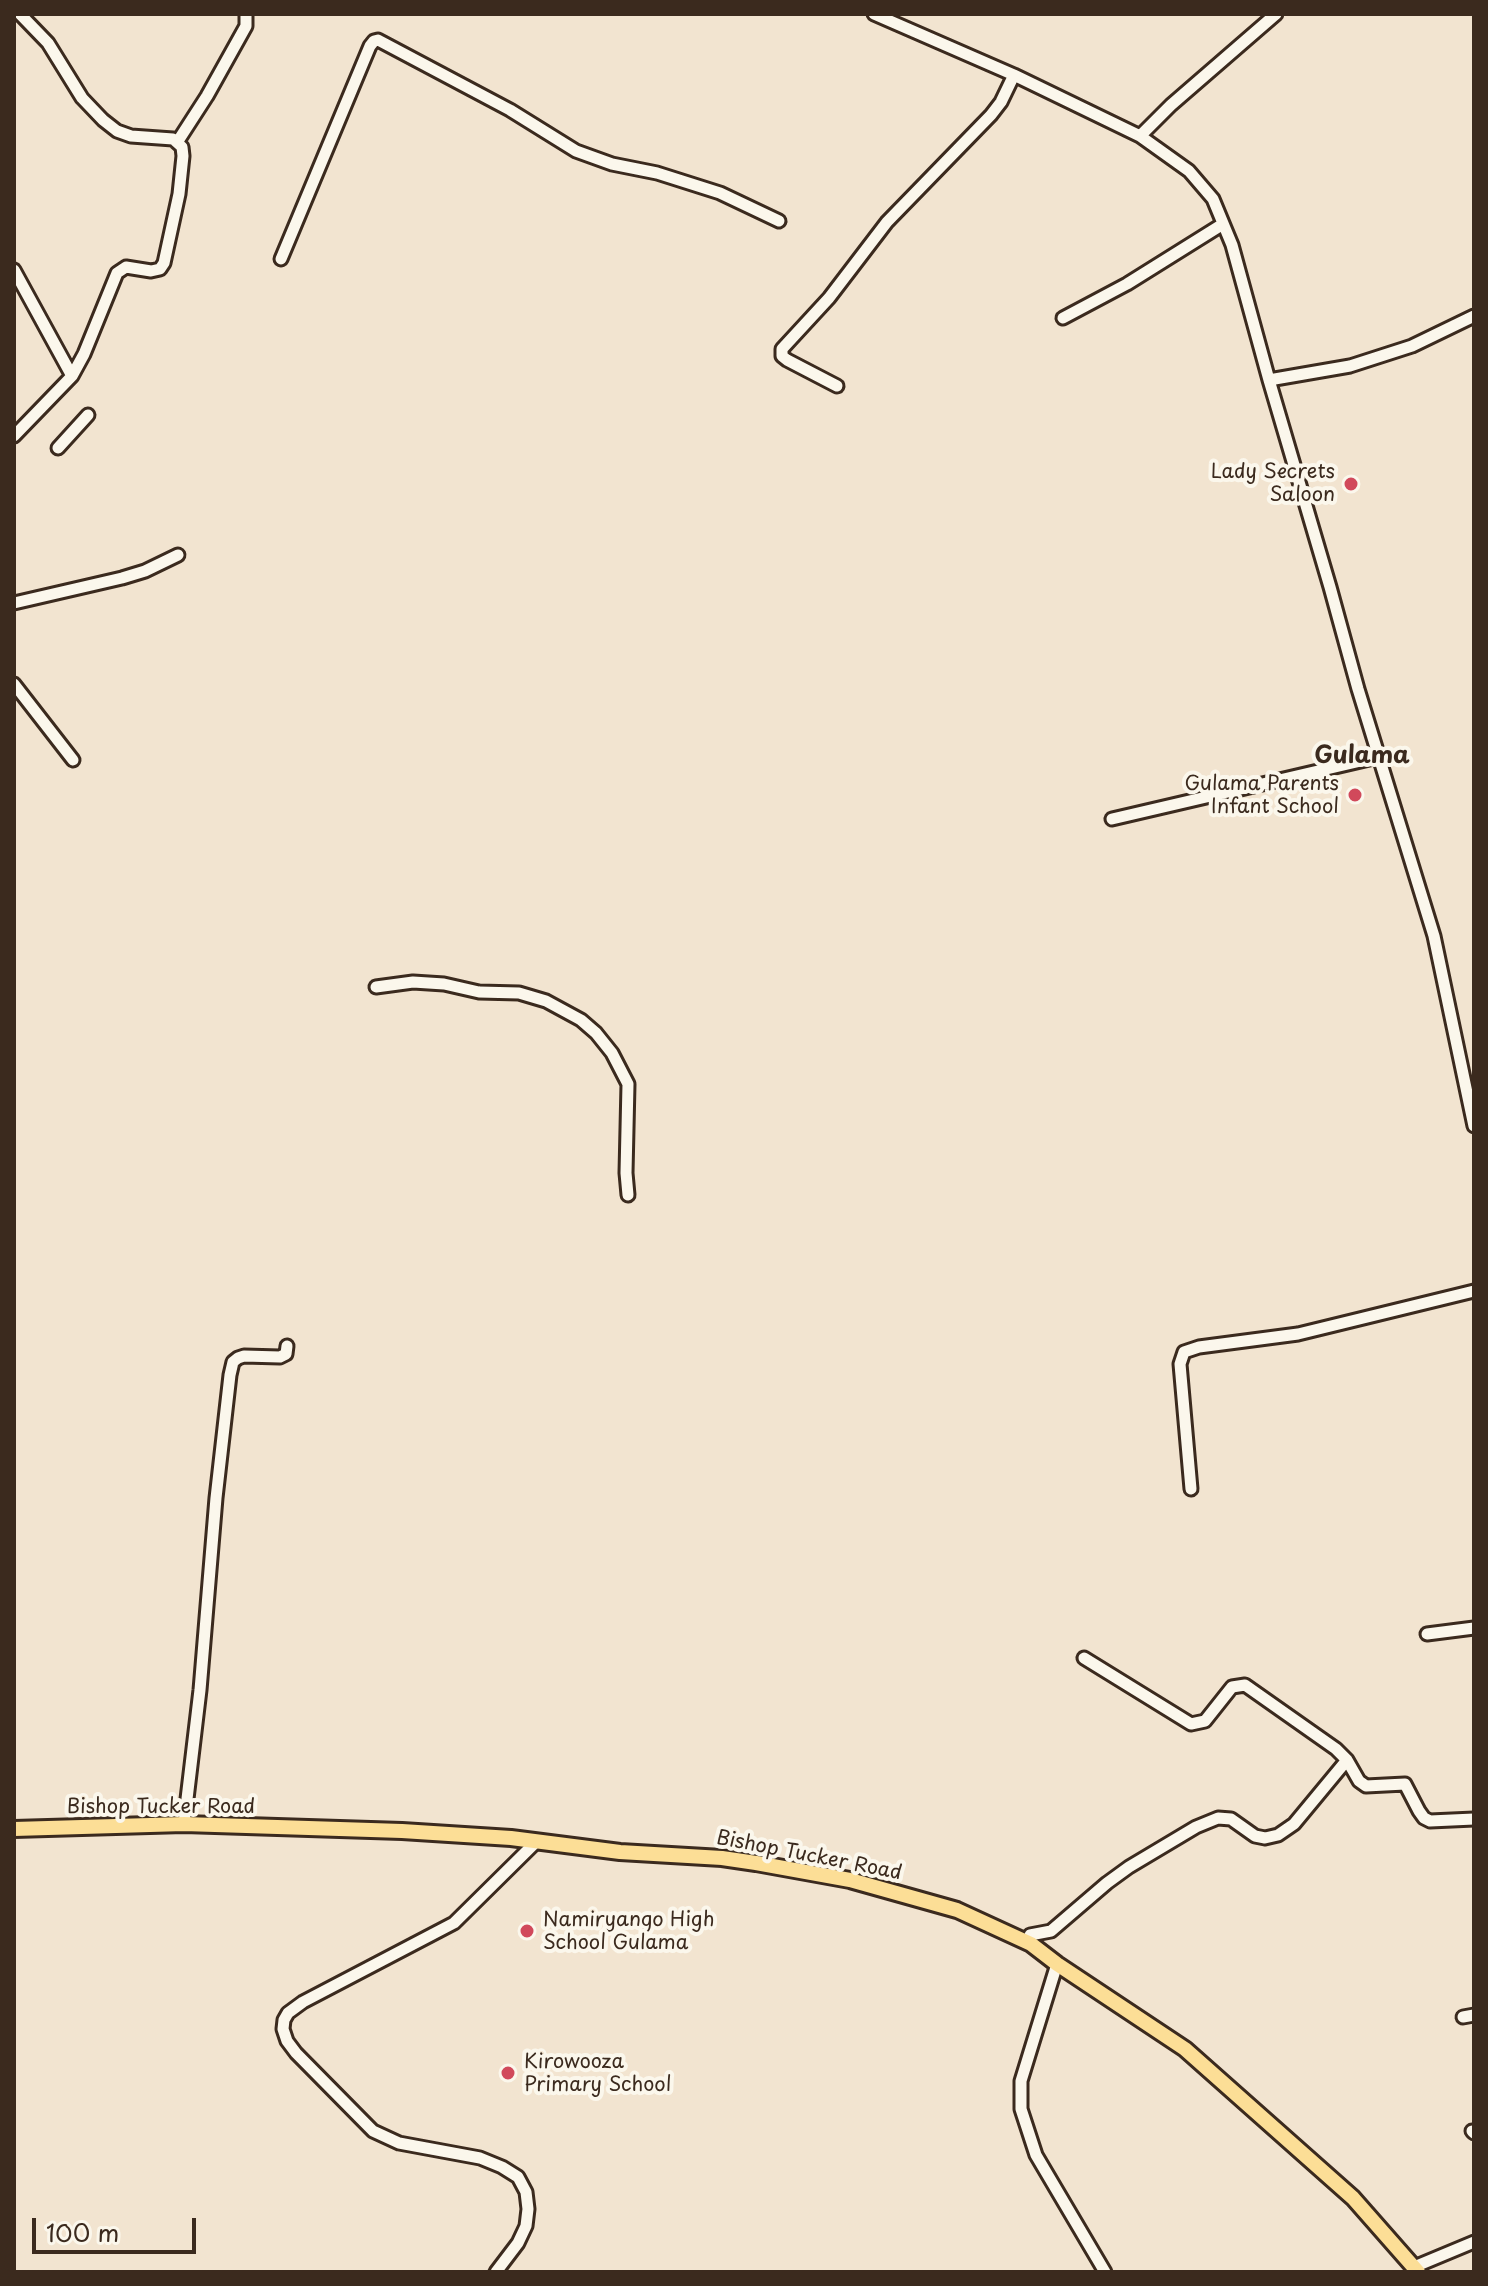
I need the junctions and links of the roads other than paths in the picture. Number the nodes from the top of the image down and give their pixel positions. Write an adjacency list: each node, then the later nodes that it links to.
1 (20, 14): 7 (street)
2 (246, 14): 7 (street)
3 (874, 14): 5 (street)
4 (1276, 14): 6 (street)
5 (1014, 75): 6 (street); 16 (street)
6 (1140, 136): 9 (street)
7 (178, 141): 14 (street)
8 (779, 221): 10 (street)
9 (1223, 224): 13 (street); 15 (street)
10 (281, 259)
11 (14, 270): 14 (street)
12 (1474, 316): 15 (street)
13 (1063, 318)
14 (72, 376): 18 (street)
15 (1269, 380): 23 (street)
16 (837, 386)
17 (88, 415): 19 (street)
18 (14, 436)
19 (58, 448)
20 (178, 555): 21 (street)
21 (14, 603)
22 (14, 684): 24 (street)
23 (1378, 757): 25 (street); 27 (street)
24 (73, 760)
25 (1112, 819)
26 (376, 987): 28 (street)
27 (1474, 1126)
28 (628, 1195)
29 (1474, 1291): 31 (street)
30 (287, 1346): 37 (street)
31 (1191, 1489)
32 (1474, 1628): 33 (street)
33 (1427, 1634)
34 (1084, 1658): 35 (street)
35 (1347, 1760): 36 (street); 40 (street)
36 (1474, 1819)
37 (184, 1824): 38 (main road, Bishop Tucker Road); 39 (main road, Bishop Tucker Road)
38 (14, 1829)
39 (537, 1841): 41 (main road, Bishop Tucker Road); 44 (street)
40 (1030, 1935)
41 (1057, 1964): 43 (main road, Bishop Tucker Road); 45 (street)
42 (1474, 2242): 43 (street)
43 (1416, 2269)
44 (496, 2272)
45 (1105, 2272)

